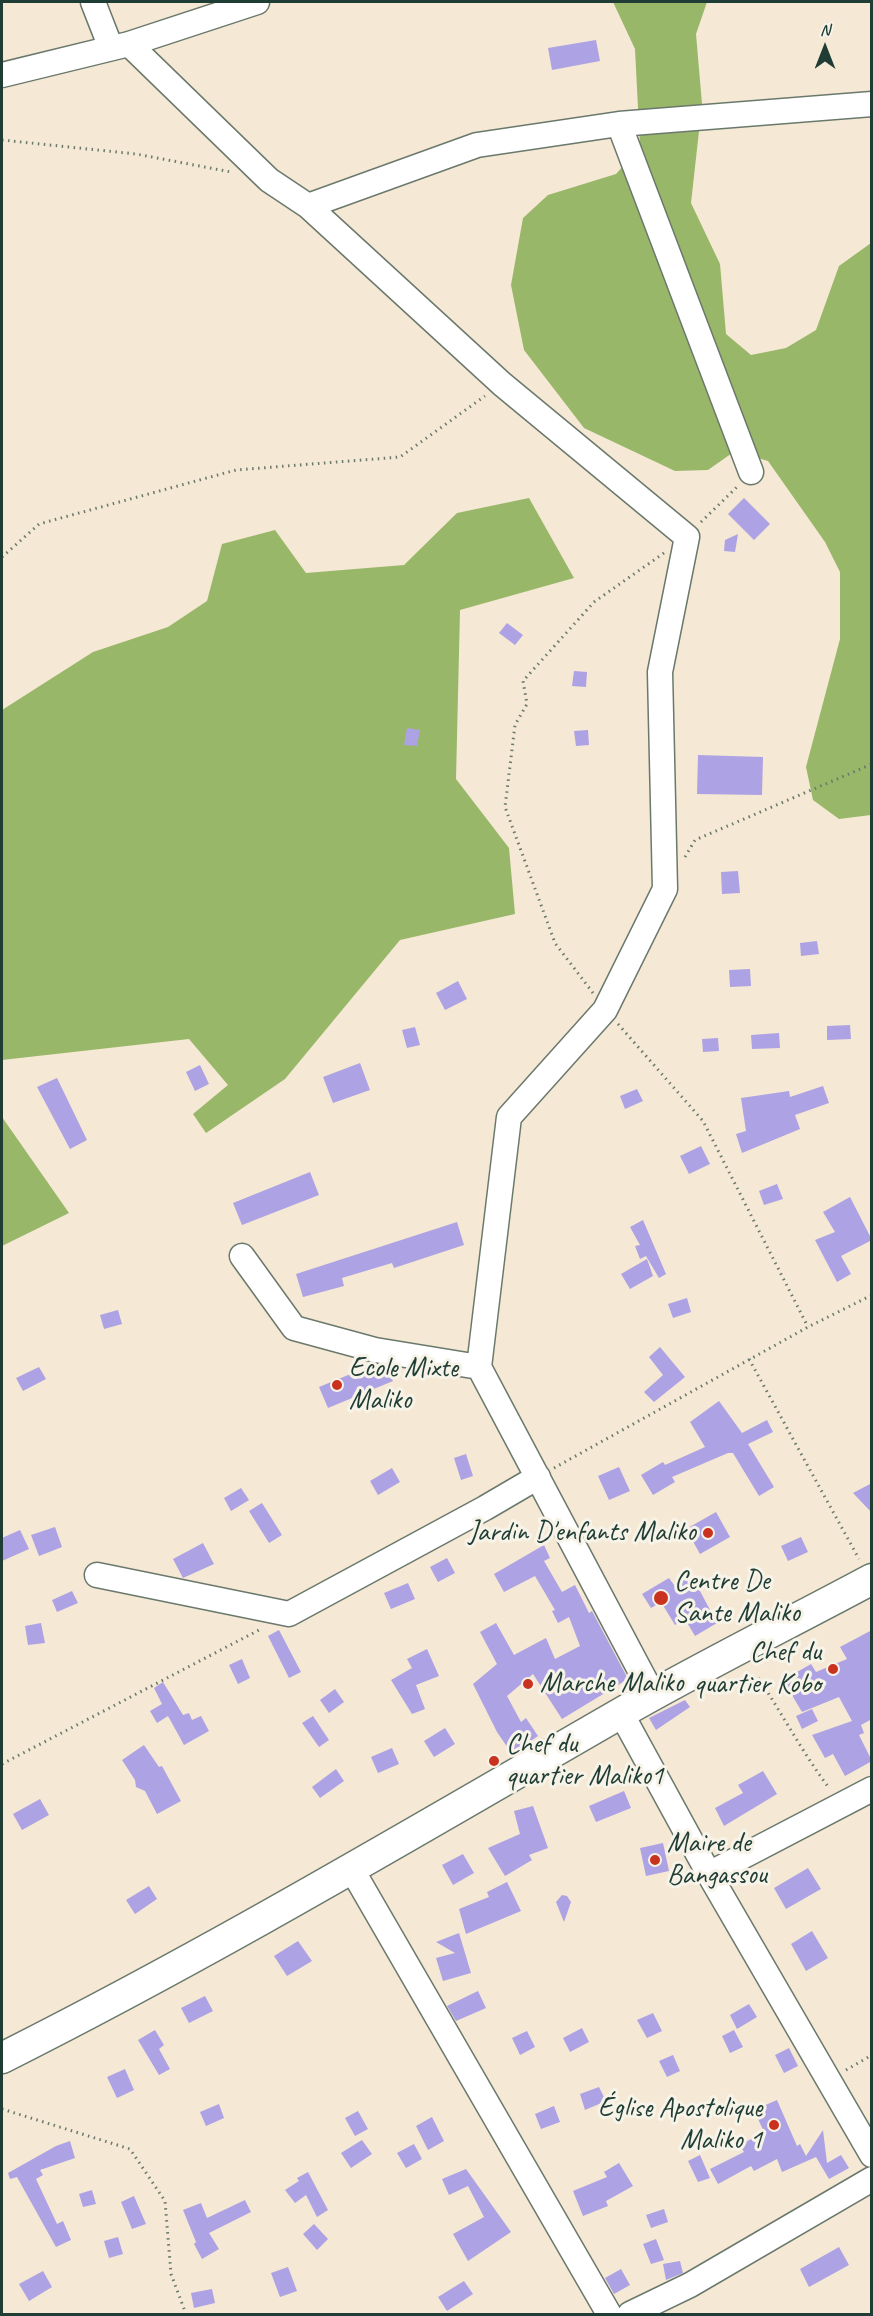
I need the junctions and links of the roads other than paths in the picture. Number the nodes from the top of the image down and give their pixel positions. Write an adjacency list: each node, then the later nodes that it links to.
1 (93, 2): 3 (street)
2 (257, 2): 3 (street)
3 (120, 46): 4 (street); 7 (street)
4 (2, 75)
5 (872, 104): 6 (street)
6 (619, 124): 7 (street); 8 (street)
7 (308, 206): 10 (street)
8 (751, 472)
9 (242, 1256): 10 (street)
10 (479, 1367): 11 (street)
11 (538, 1477): 12 (street); 14 (street)
12 (98, 1575)
13 (871, 1579): 14 (main road)
14 (653, 1695): 15 (main road)
15 (621, 1713): 17 (main road); 18 (street)
16 (872, 1789): 18 (street)
17 (351, 1868): 19 (main road); 22 (street)
18 (709, 1874): 20 (street)
19 (2, 2058)
20 (872, 2155)
21 (872, 2179): 23 (street)
22 (609, 2314)
23 (630, 2314)

